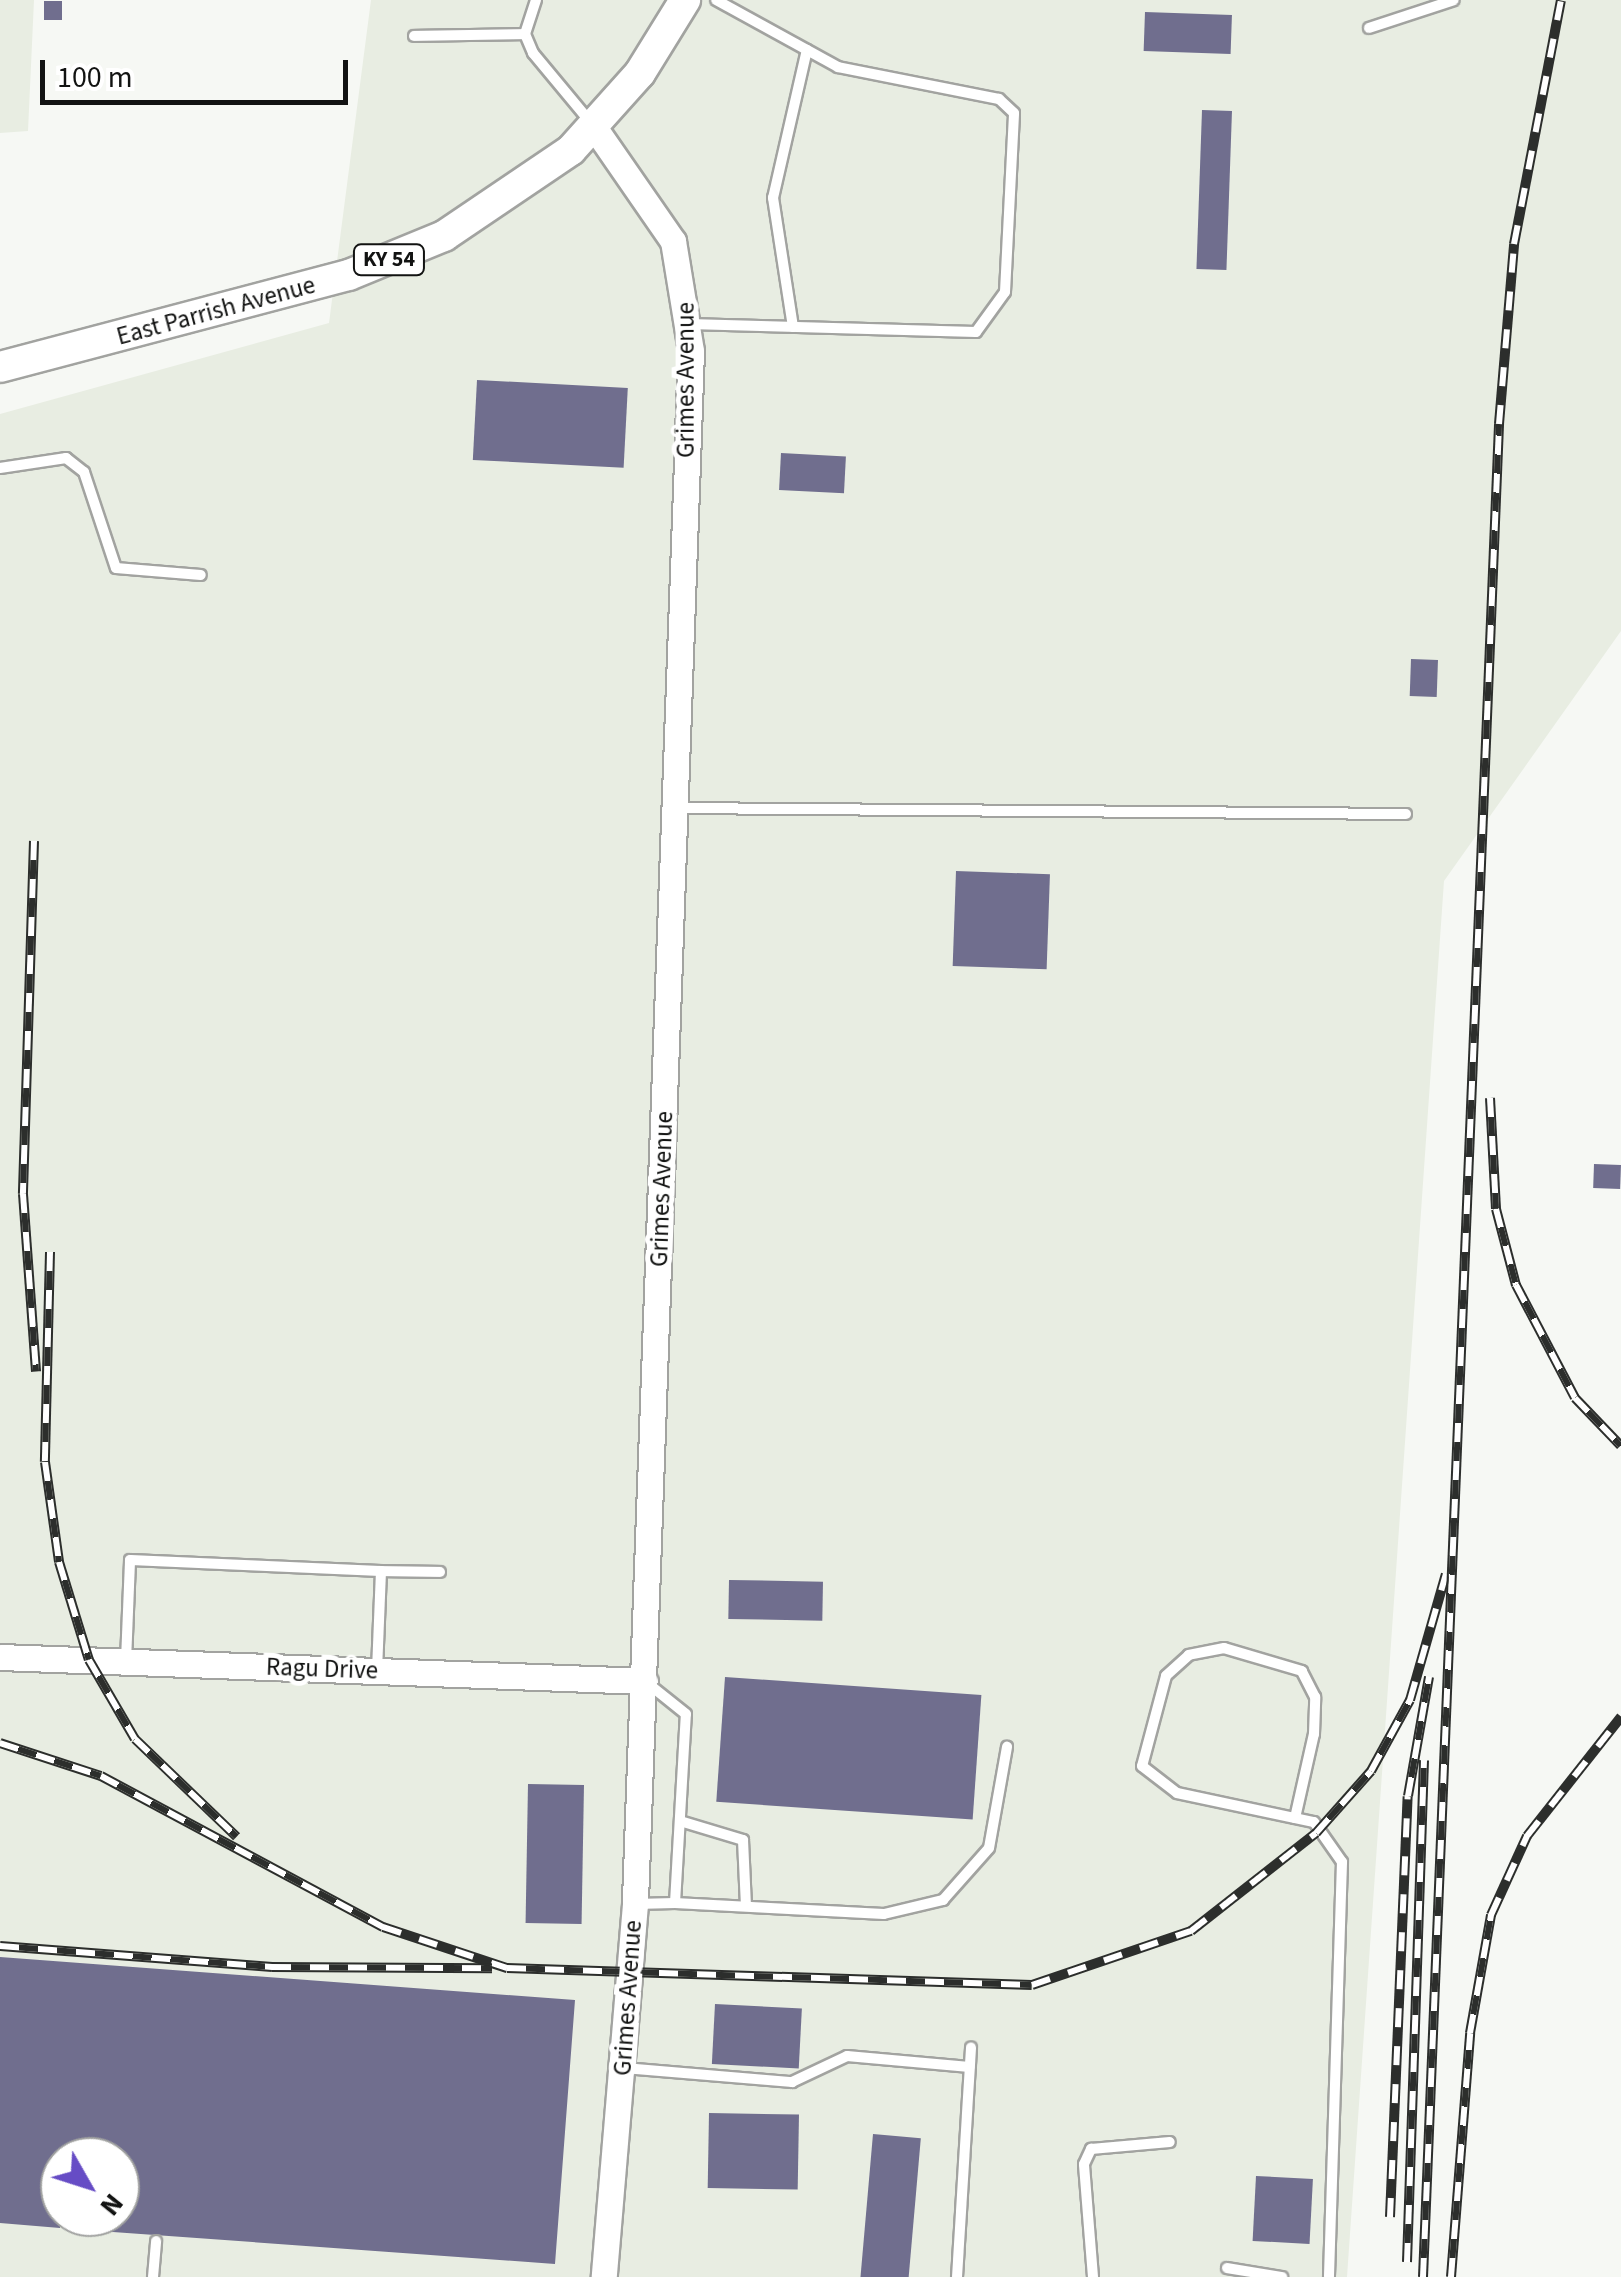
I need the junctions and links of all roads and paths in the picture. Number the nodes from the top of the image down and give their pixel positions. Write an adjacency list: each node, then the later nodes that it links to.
1 (536, 0): 6 (lane)
2 (685, 0): 9 (main road, East Parrish Avenue / KY 54)
3 (716, 0): 8 (lane)
4 (1454, 0): 5 (lane)
5 (1369, 28)
6 (524, 34): 7 (lane); 9 (lane)
7 (414, 36)
8 (807, 50): 11 (lane); 11 (lane)
9 (594, 127): 10 (street, Grimes Avenue); 12 (main road, East Parrish Avenue / KY 54)
10 (689, 324): 11 (lane); 15 (street, Grimes Avenue)
11 (793, 327)
12 (0, 367)
13 (0, 468): 14 (lane)
14 (201, 575)
15 (675, 808): 16 (lane); 22 (street, Grimes Avenue)
16 (1406, 814)
17 (381, 1571): 18 (lane); 20 (lane); 21 (lane)
18 (440, 1572)
19 (0, 1657): 20 (street, Ragu Drive)
20 (126, 1662): 21 (street, Ragu Drive)
21 (377, 1671): 22 (street, Ragu Drive)
22 (644, 1681): 25 (lane); 27 (street, Grimes Avenue)
23 (1006, 1747): 28 (lane)
24 (1294, 1818): 24 (lane); 40 (lane)
25 (680, 1820): 26 (lane); 28 (lane)
26 (675, 1903): 27 (lane); 28 (lane)
27 (636, 1904): 31 (street, Grimes Avenue)
28 (746, 1905)
29 (972, 2047): 30 (lane)
30 (970, 2067): 31 (lane); 37 (lane)
31 (624, 2068): 36 (street, Grimes Avenue)
32 (1170, 2142): 38 (lane)
33 (156, 2241): 35 (lane)
34 (1227, 2268): 39 (lane)
35 (152, 2277)
36 (604, 2277)
37 (957, 2277)
38 (1093, 2277)
39 (1282, 2277)
40 (1329, 2277)

